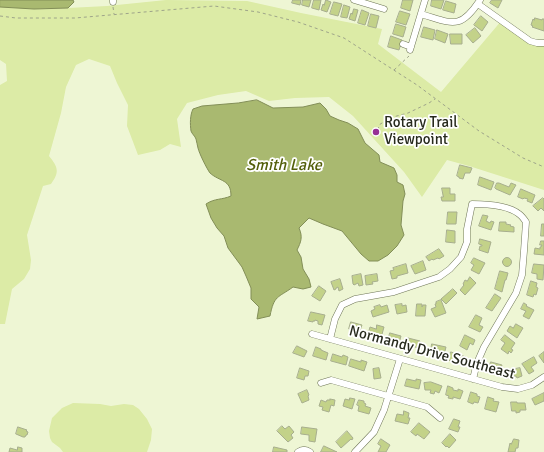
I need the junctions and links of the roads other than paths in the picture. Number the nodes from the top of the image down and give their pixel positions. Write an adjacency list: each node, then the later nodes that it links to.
1 (354, 0): 4 (street)
2 (425, 0): 5 (street)
3 (479, 2): 5 (street); 6 (street)
4 (384, 9)
5 (421, 14): 7 (street)
6 (544, 43)
7 (403, 44)
8 (312, 334): 9 (street, Normandy Drive Southeast)
9 (330, 339): 10 (street, Normandy Drive Southeast); 12 (street)
10 (400, 358): 12 (street, Normandy Drive Southeast); 14 (street)
11 (544, 377): 12 (street, Normandy Drive Southeast)
12 (473, 379)
13 (321, 383): 14 (street)
14 (388, 396): 15 (street); 18 (street)
15 (440, 418)
16 (298, 452): 17 (street)
17 (310, 452)
18 (355, 452)

